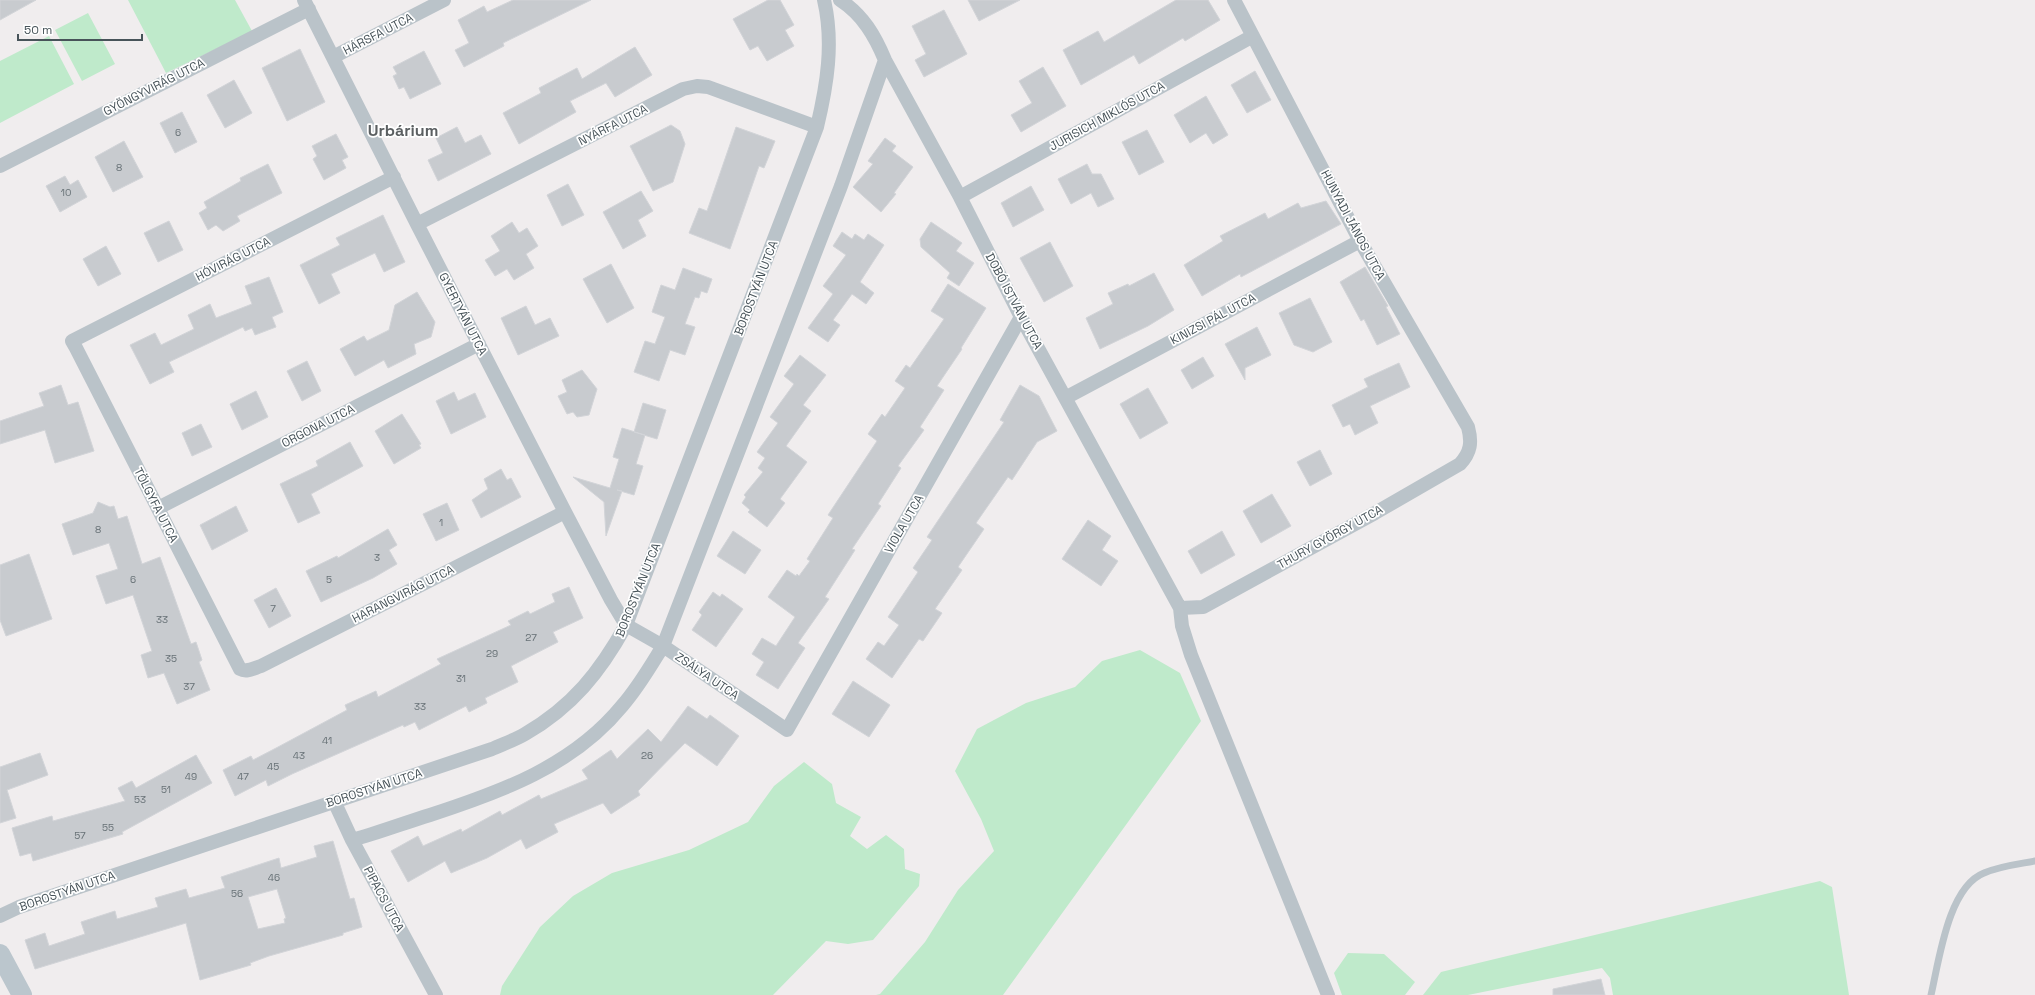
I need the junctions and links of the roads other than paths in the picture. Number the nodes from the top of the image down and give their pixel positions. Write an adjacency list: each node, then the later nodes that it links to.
1 (444, 0): 7 (street, HÁRSFA UTCA)
2 (827, 0): 9 (street, BOROSTYÁN UTCA)
3 (840, 0): 8 (street, DOBÓ ISTVÁN UTCA)
4 (1234, 0): 6 (street, HUNYADI JÁNOS UTCA)
5 (307, 4): 7 (street, GYERTYÁN UTCA); 10 (street, GYÖNGYVIRÁG UTCA)
6 (1253, 36): 12 (street, JURISICH MIKLÓS UTCA); 14 (street, HUNYADI JÁNOS UTCA)
7 (333, 57): 11 (street, GYERTYÁN UTCA)
8 (885, 60): 12 (street, DOBÓ ISTVÁN UTCA); 24 (street)
9 (817, 127): 13 (street, NYÁRFA UTCA); 23 (street, BOROSTYÁN UTCA)
10 (0, 166)
11 (394, 177): 13 (street, GYERTYÁN UTCA); 16 (street, HÓVIRÁG UTCA)
12 (960, 197): 15 (street, DOBÓ ISTVÁN UTCA)
13 (417, 224): 17 (street, GYERTYÁN UTCA)
14 (1360, 241): 18 (street, KINIZSI PÁL UTCA); 19 (street, HUNYADI JÁNOS UTCA)
15 (1021, 317): 18 (street, DOBÓ ISTVÁN UTCA); 26 (street, VIOLA UTCA)
16 (72, 341): 20 (street, TÖLGYFA UTCA)
17 (479, 344): 20 (street, ORGONA UTCA); 21 (street, GYERTYÁN UTCA)
18 (1067, 397): 22 (street, DOBÓ ISTVÁN UTCA)
19 (1470, 449): 22 (street, THURY GYÖRGY UTCA)
20 (158, 508): 25 (street, TÖLGYFA UTCA)
21 (565, 512): 23 (street, GYERTYÁN UTCA); 25 (street, HARANGVIRÁG UTCA)
22 (1180, 608): 34 (street)
23 (626, 625): 24 (street, ZSÁLYA UTCA); 27 (street, BOROSTYÁN UTCA)
24 (663, 646): 26 (street, ZSÁLYA UTCA); 28 (street)
25 (240, 669)
26 (787, 730)
27 (334, 801): 28 (street, PIPACS UTCA); 30 (street, BOROSTYÁN UTCA)
28 (352, 840): 33 (street, PIPACS UTCA)
29 (2035, 860): 35 (lane)
30 (0, 916)
31 (0, 954): 32 (street)
32 (22, 995)
33 (436, 995)
34 (1328, 995)
35 (1931, 995)

